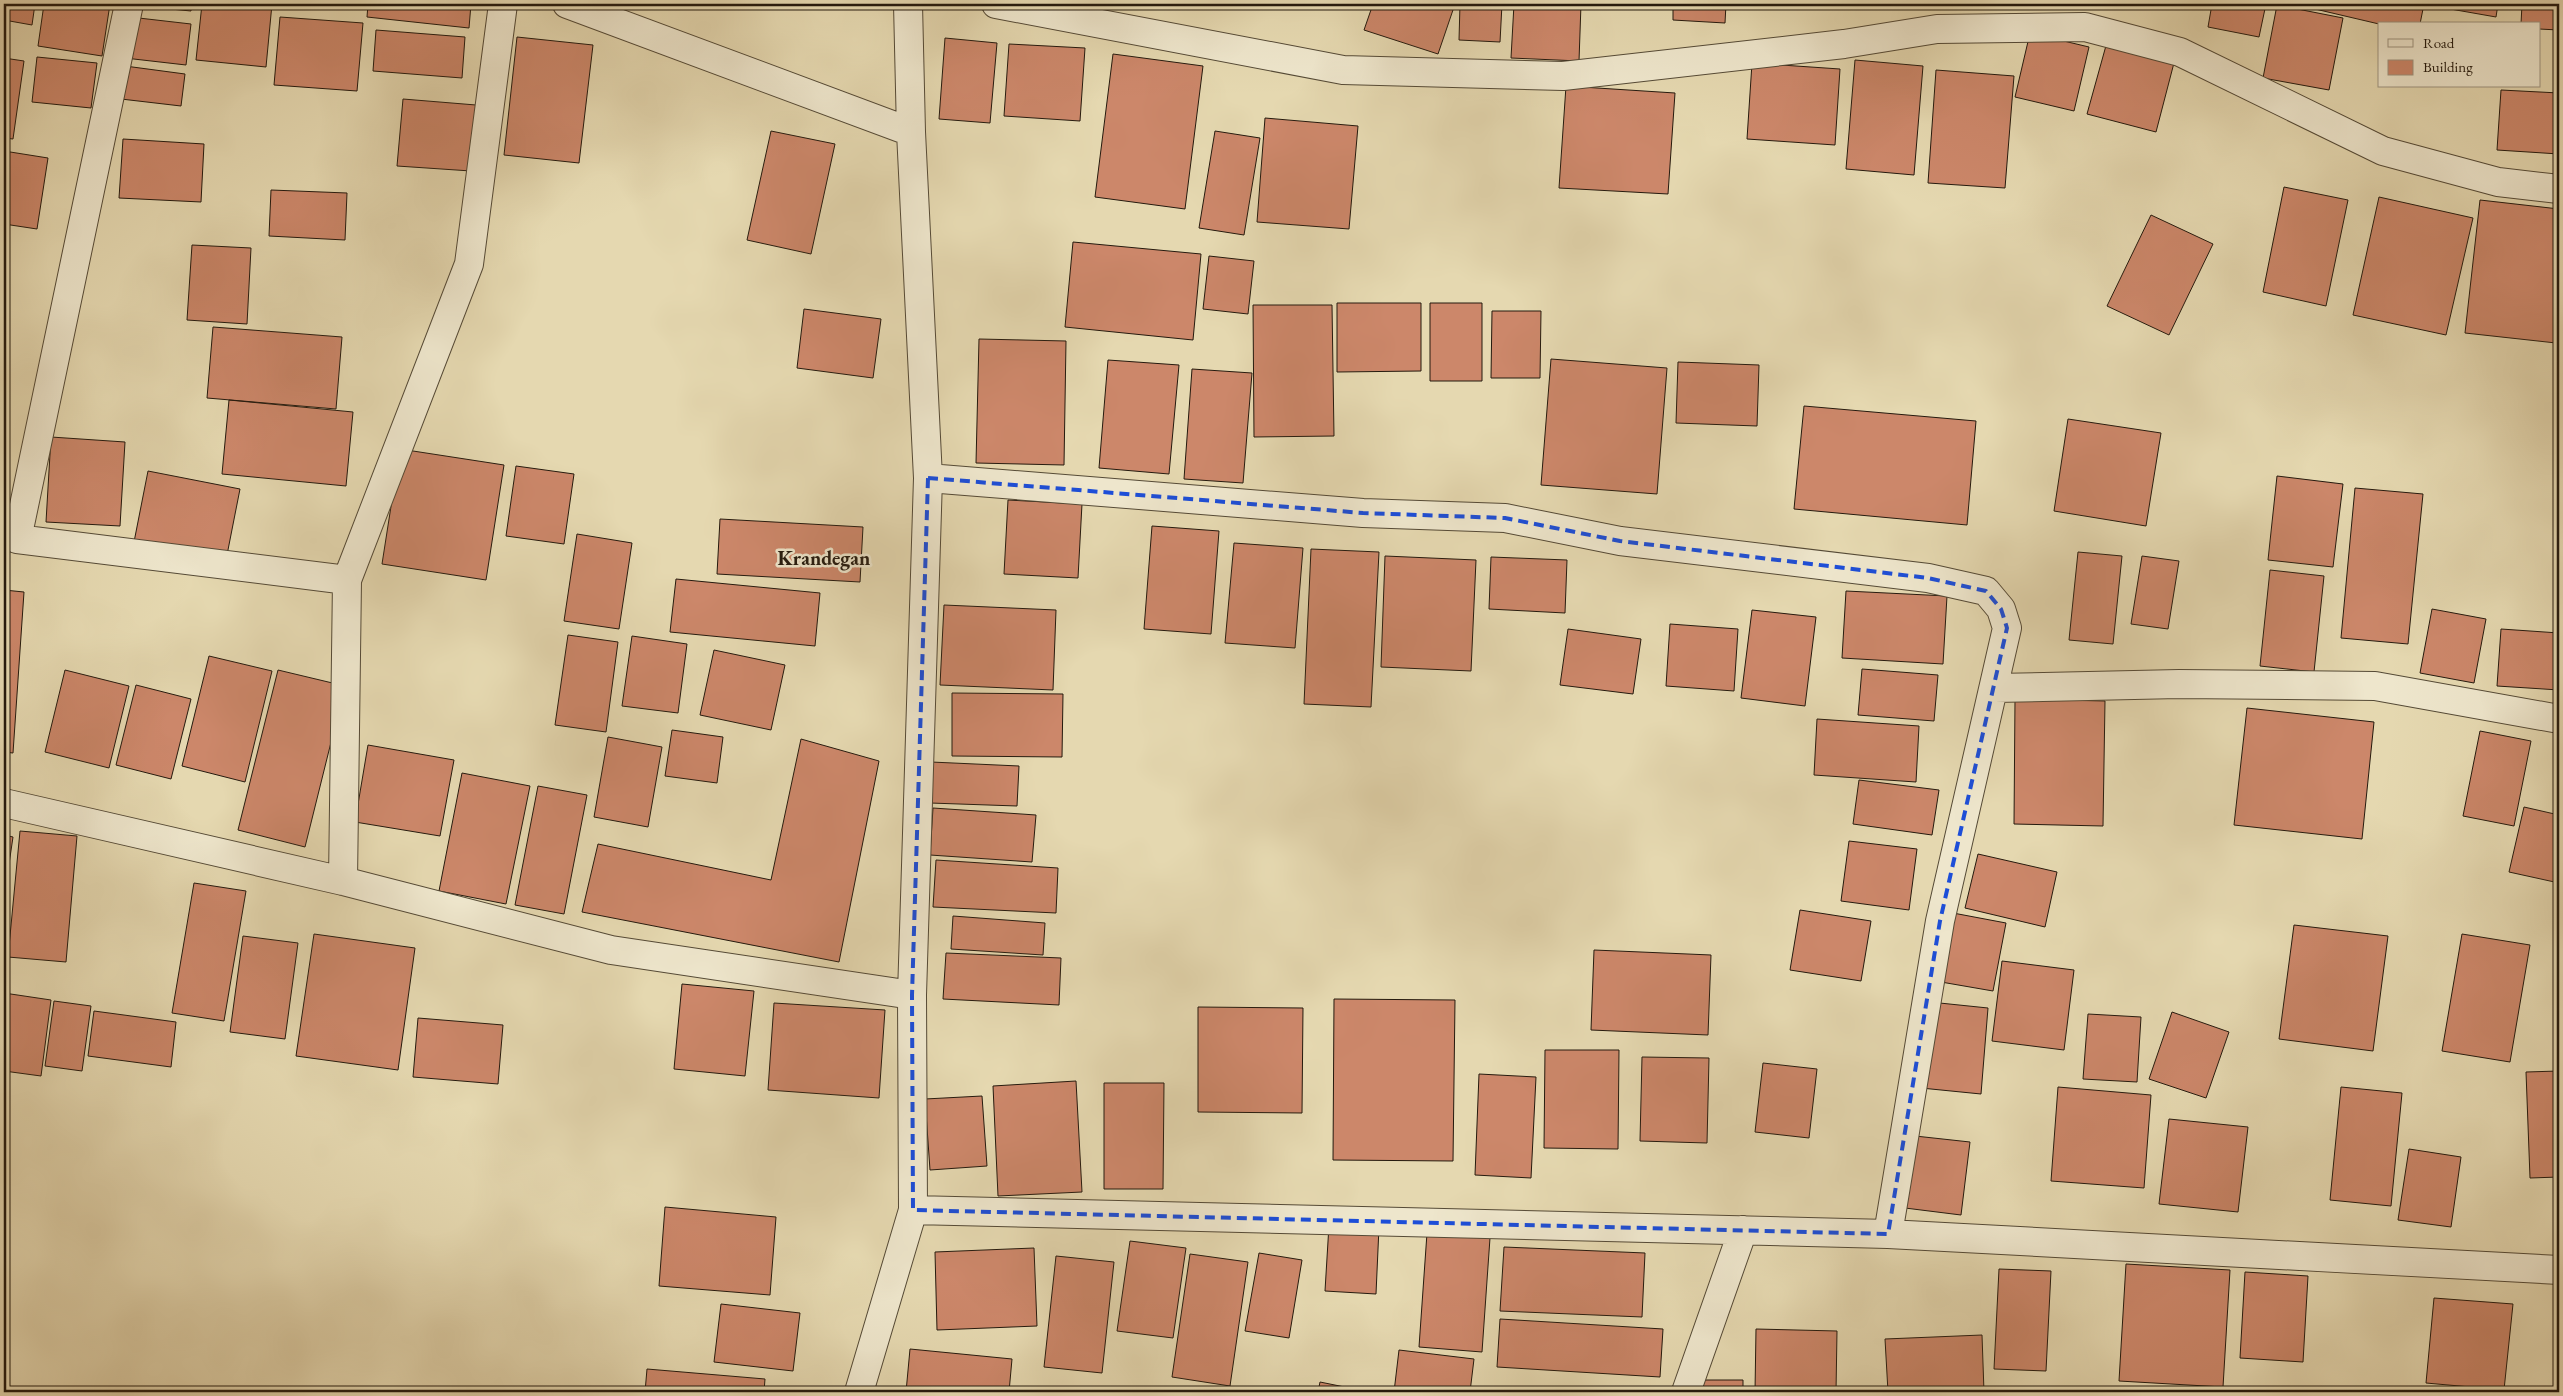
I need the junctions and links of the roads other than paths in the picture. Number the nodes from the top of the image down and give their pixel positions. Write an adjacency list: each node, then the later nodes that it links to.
1 (129, 4): 9 (street)
2 (503, 4): 10 (street)
3 (566, 4): 6 (street)
4 (908, 4): 6 (street)
5 (996, 4): 7 (street)
6 (911, 132): 8 (street)
7 (2559, 189)
8 (928, 478): 11 (street); 15 (street)
9 (10, 536): 10 (street)
10 (347, 580): 14 (street)
11 (1995, 688): 12 (street); 18 (street)
12 (2559, 719)
13 (4, 803): 14 (street)
14 (343, 881): 15 (street)
15 (912, 995): 16 (street)
16 (913, 1210): 17 (street); 20 (street)
17 (1743, 1230): 18 (street); 21 (street)
18 (1888, 1234): 19 (street)
19 (2559, 1270)
20 (859, 1392)
21 (1686, 1392)

